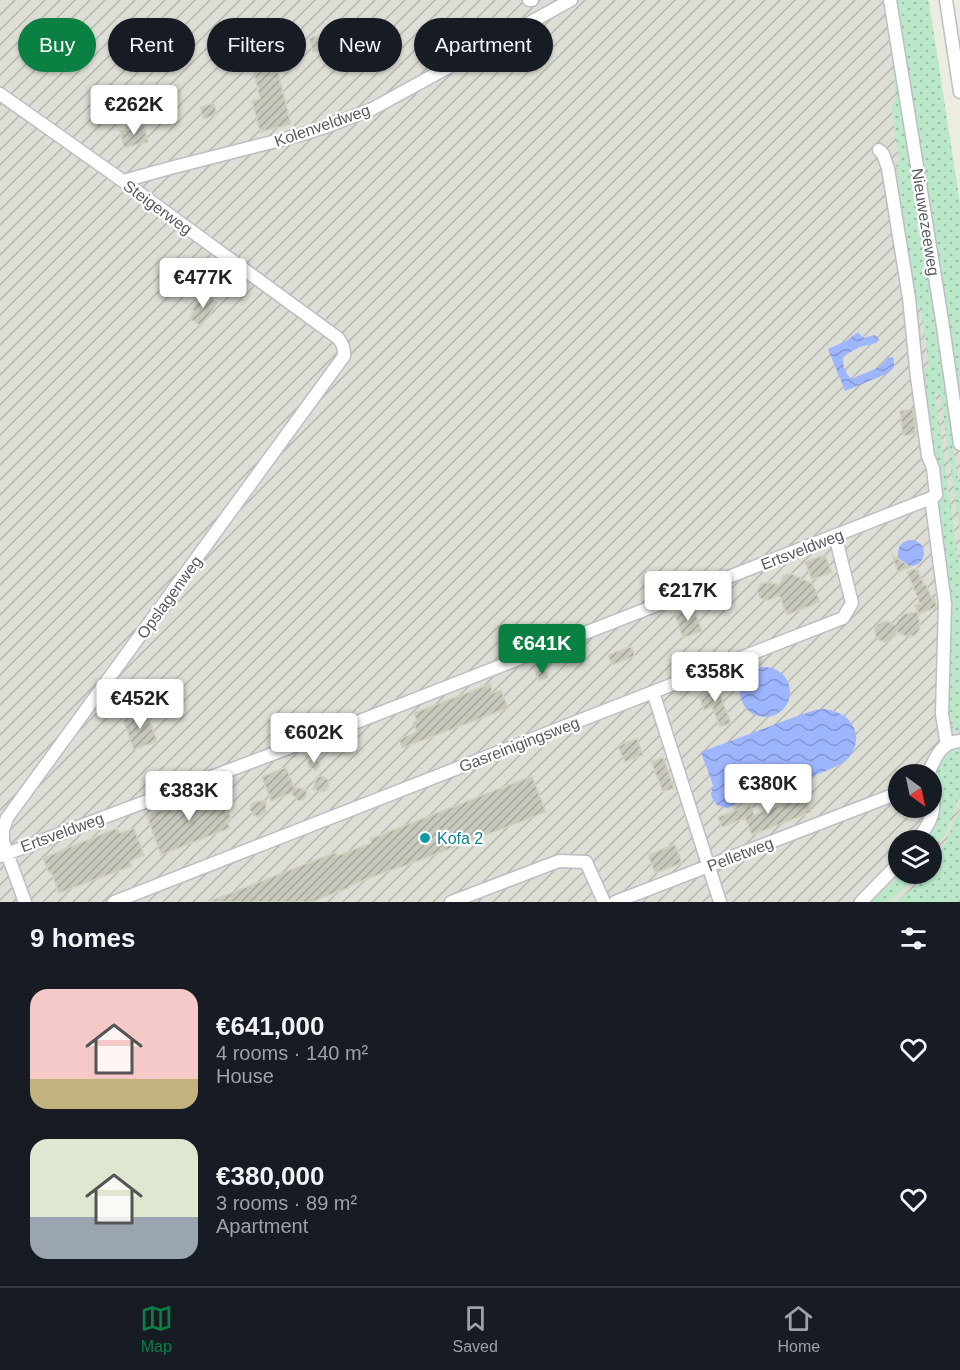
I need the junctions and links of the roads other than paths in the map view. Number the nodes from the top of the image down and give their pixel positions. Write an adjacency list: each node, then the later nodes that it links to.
1 (571, 0): 7 (street, Kolenveldweg)
2 (890, 0): 9 (street, Nieuwezeeweg)
3 (946, 0): 4 (street)
4 (960, 92)
5 (0, 94): 7 (street, Steigerweg)
6 (879, 150): 10 (street)
7 (123, 181): 8 (street, Steigerweg)
8 (343, 344): 17 (street, Opslagenweg)
9 (960, 444)
10 (931, 498): 11 (street, Ertsveldweg); 14 (street)
11 (835, 536): 12 (street, Gasreinigingsweg); 17 (street, Ertsveldweg)
12 (653, 692): 18 (street); 21 (street, Gasreinigingsweg)
13 (960, 741): 14 (street)
14 (947, 745): 15 (street)
15 (933, 764)
16 (888, 797): 18 (street, Pelletweg)
17 (4, 855): 20 (street, Opslagenweg)
18 (709, 866): 24 (street, Pelletweg); 25 (street)
19 (888, 874): 26 (street)
20 (25, 902)
21 (114, 902)
22 (451, 902): 23 (street)
23 (604, 902)
24 (615, 902)
25 (720, 902)
26 (861, 902)

